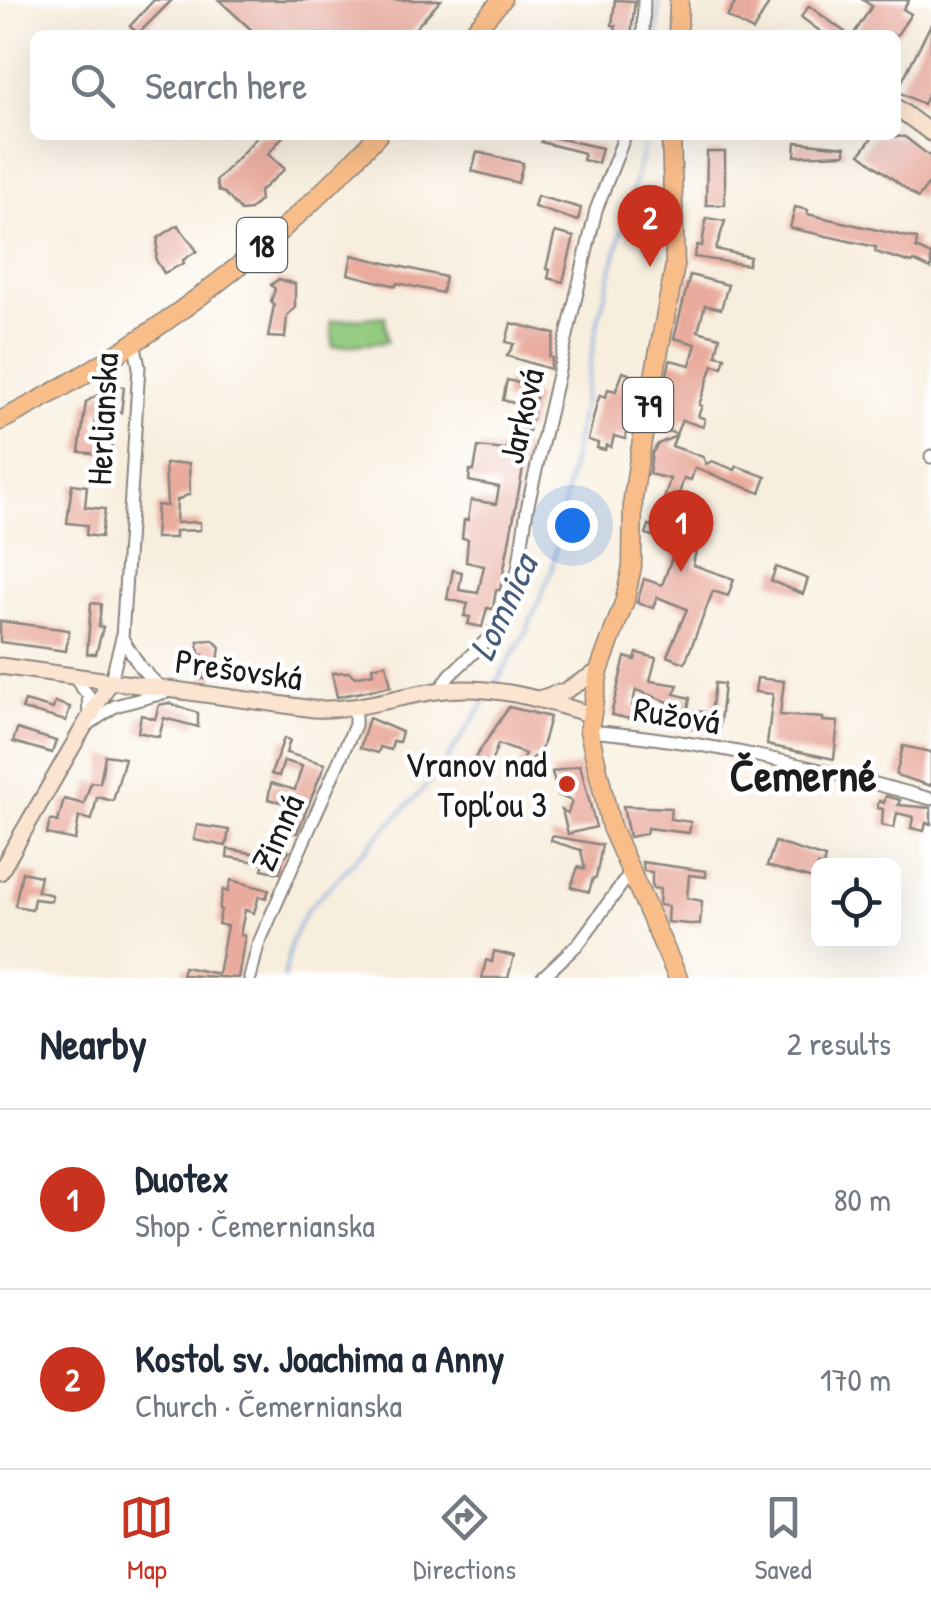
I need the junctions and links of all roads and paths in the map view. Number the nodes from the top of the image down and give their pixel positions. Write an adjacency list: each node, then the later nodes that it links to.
1 (502, 0): 4 (main road)
2 (644, 0): 5 (street)
3 (680, 0): 6 (main road)
4 (475, 30)
5 (643, 30)
6 (678, 30)
7 (901, 111): 8 (main road)
8 (931, 133)
9 (373, 140): 12 (main road, Herlianska / 18)
10 (622, 140): 20 (street, Jarková)
11 (671, 140): 16 (main road, 79)
12 (134, 342): 13 (main road, 18); 14 (street, Herlianska)
13 (0, 421)
14 (122, 638): 18 (street, Herlianska); 19 (street)
15 (0, 666): 17 (main road, Prešovská)
16 (598, 671): 21 (main road); 24 (main road, 79)
17 (73, 676): 18 (main road, Prešovská); 23 (street)
18 (111, 680): 19 (main road, Prešovská); 23 (main road, Herlianska)
19 (167, 690): 22 (main road, Prešovská); 23 (street)
20 (439, 690): 21 (main road, Prešovská); 22 (main road, Prešovská)
21 (538, 698): 24 (main road, Prešovská)
22 (355, 709): 28 (street, Zimná)
23 (85, 723): 26 (main road, Herlianska)
24 (589, 723): 25 (street, Ružová); 27 (main road, 79)
25 (931, 799)
26 (0, 872)
27 (630, 873): 29 (street); 30 (main road, 79)
28 (250, 978)
29 (542, 978)
30 (678, 978)

